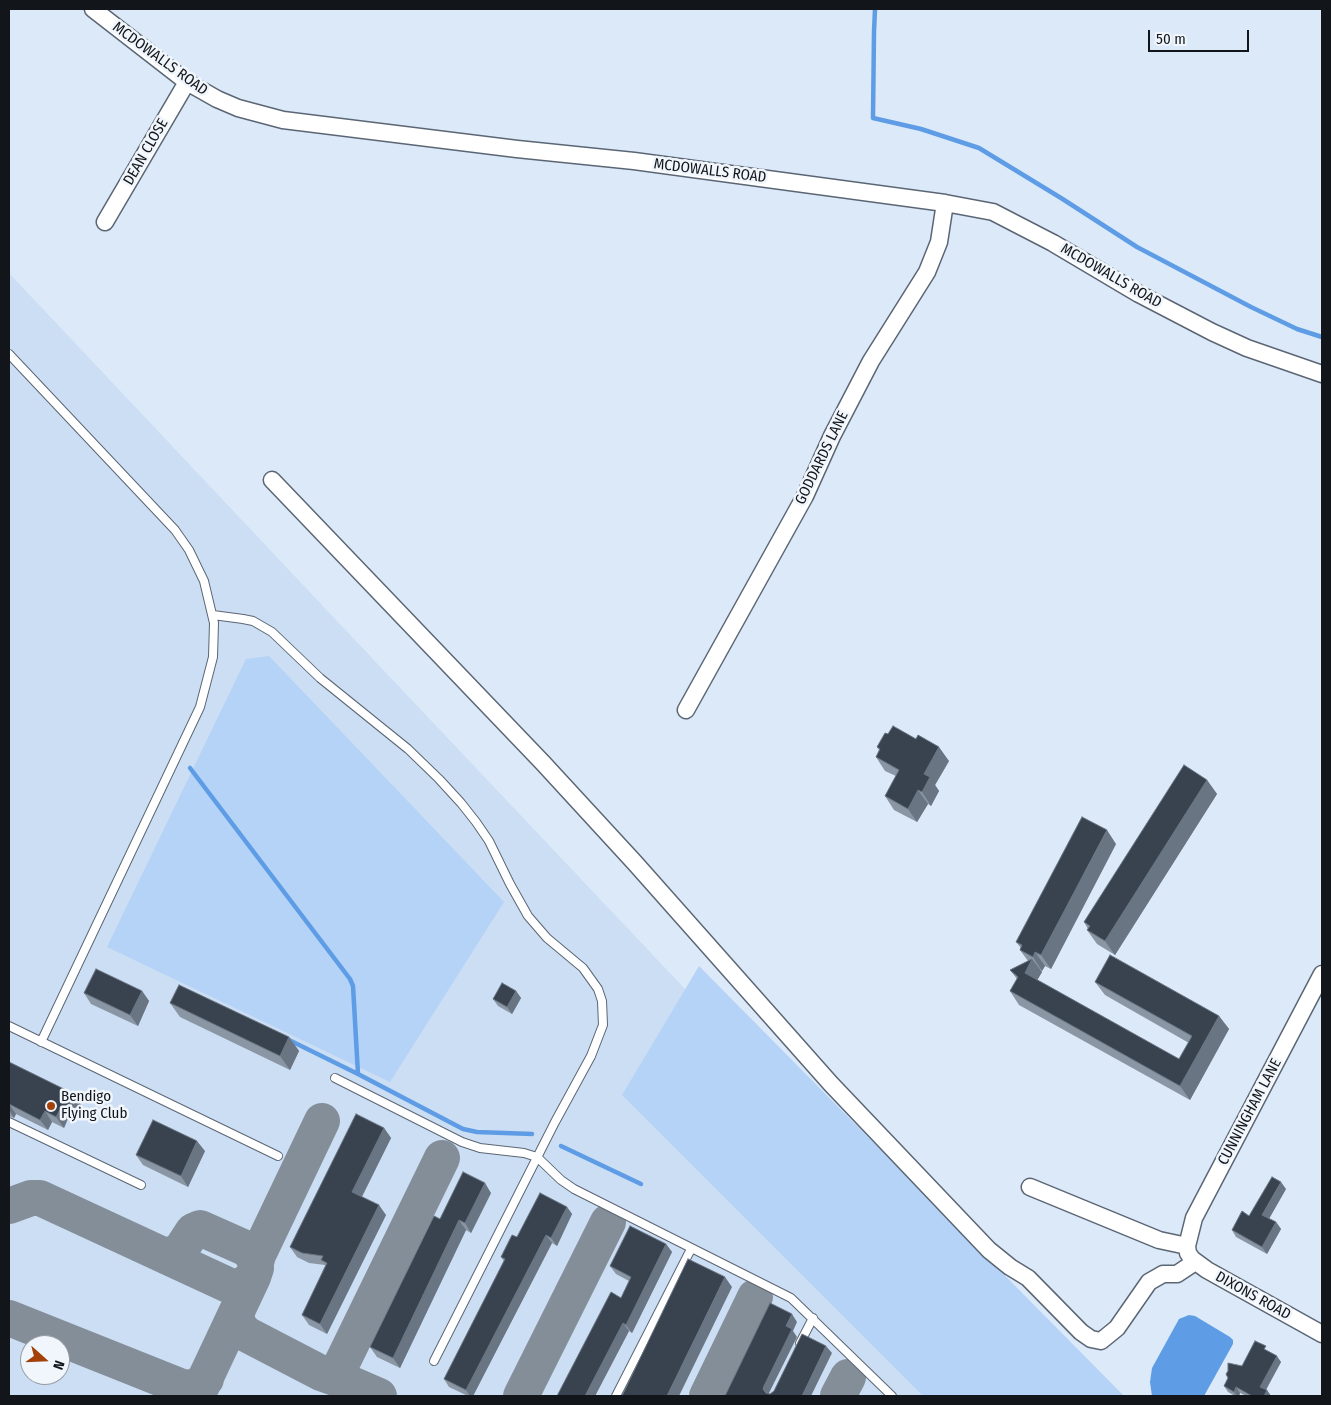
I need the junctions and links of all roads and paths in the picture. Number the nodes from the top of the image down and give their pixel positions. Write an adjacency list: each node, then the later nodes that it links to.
1 (93, 9): 2 (street, MCDOWALLS ROAD)
2 (187, 82): 3 (street, MCDOWALLS ROAD); 4 (street, DEAN CLOSE)
3 (945, 203): 6 (street, MCDOWALLS ROAD); 9 (street, GODDARDS LANE)
4 (105, 222)
5 (9, 354): 8 (lane)
6 (1322, 374)
7 (272, 480): 20 (street)
8 (213, 615): 12 (lane); 16 (lane)
9 (686, 710)
10 (1322, 974): 20 (street, CUNNINGHAM LANE)
11 (9, 1026): 12 (lane)
12 (41, 1042): 15 (lane)
13 (335, 1078): 16 (lane)
14 (9, 1122): 17 (lane)
15 (278, 1156)
16 (537, 1157): 19 (lane); 24 (lane)
17 (141, 1185)
18 (1030, 1187): 20 (street, DIXONS ROAD)
19 (691, 1249): 21 (lane); 25 (lane)
20 (1190, 1254): 22 (street, DIXONS ROAD)
21 (813, 1318): 23 (lane); 26 (lane)
22 (1322, 1334)
23 (796, 1352)
24 (434, 1361)
25 (616, 1396)
26 (892, 1396)

